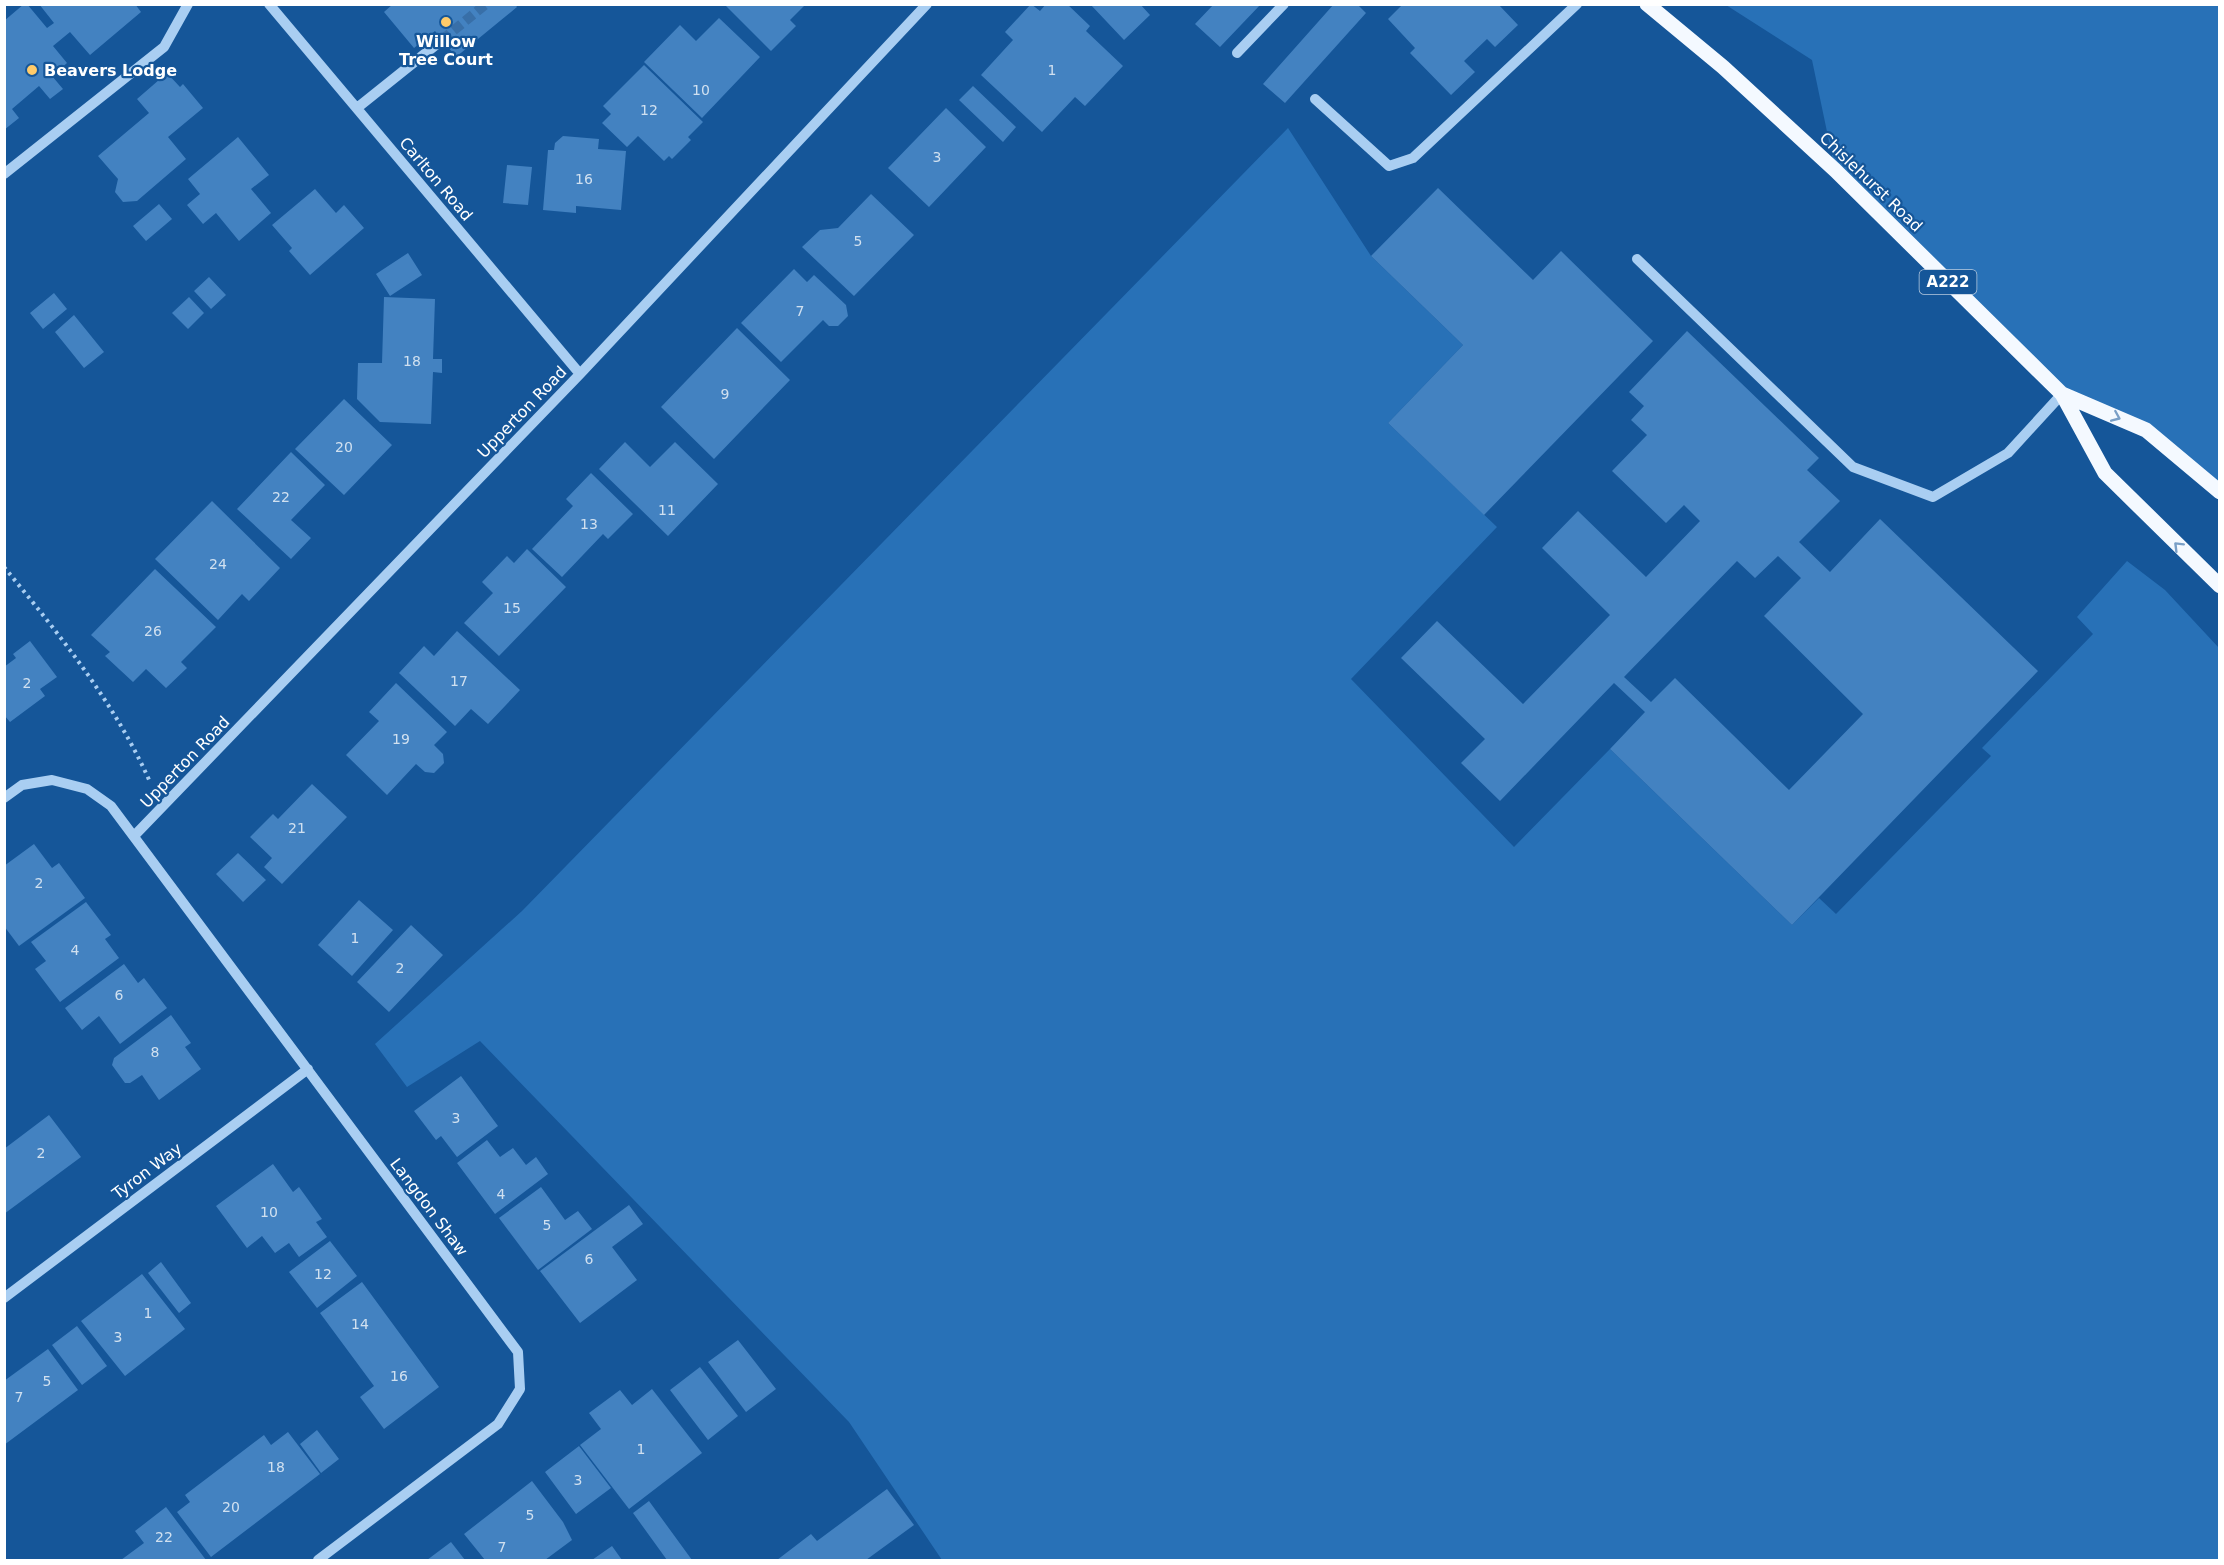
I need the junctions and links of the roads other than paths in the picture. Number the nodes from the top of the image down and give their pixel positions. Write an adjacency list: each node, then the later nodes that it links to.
1 (188, 4): 11 (street)
2 (269, 4): 10 (street, Carlton Road)
3 (927, 4): 13 (street, Upperton Road)
4 (1284, 4): 8 (street)
5 (1577, 4): 9 (street)
6 (1647, 4): 14 (main road, Chislehurst Road / A222)
7 (442, 40): 10 (street)
8 (1237, 53)
9 (1316, 99)
10 (357, 108): 13 (street, Carlton Road)
11 (4, 174)
12 (1637, 259): 14 (street)
13 (580, 374): 18 (street, Upperton Road)
14 (2062, 394): 15 (main road, Chislehurst Road / A222, one-way to 15); 16 (main road, Chislehurst Road / A222, one-way to 14)
15 (2220, 492)
16 (2220, 586)
17 (4, 798): 18 (street, Langdon Shaw)
18 (134, 836): 19 (street, Langdon Shaw)
19 (308, 1069): 20 (street, Tyron Way); 21 (street, Langdon Shaw)
20 (4, 1298)
21 (318, 1560)

